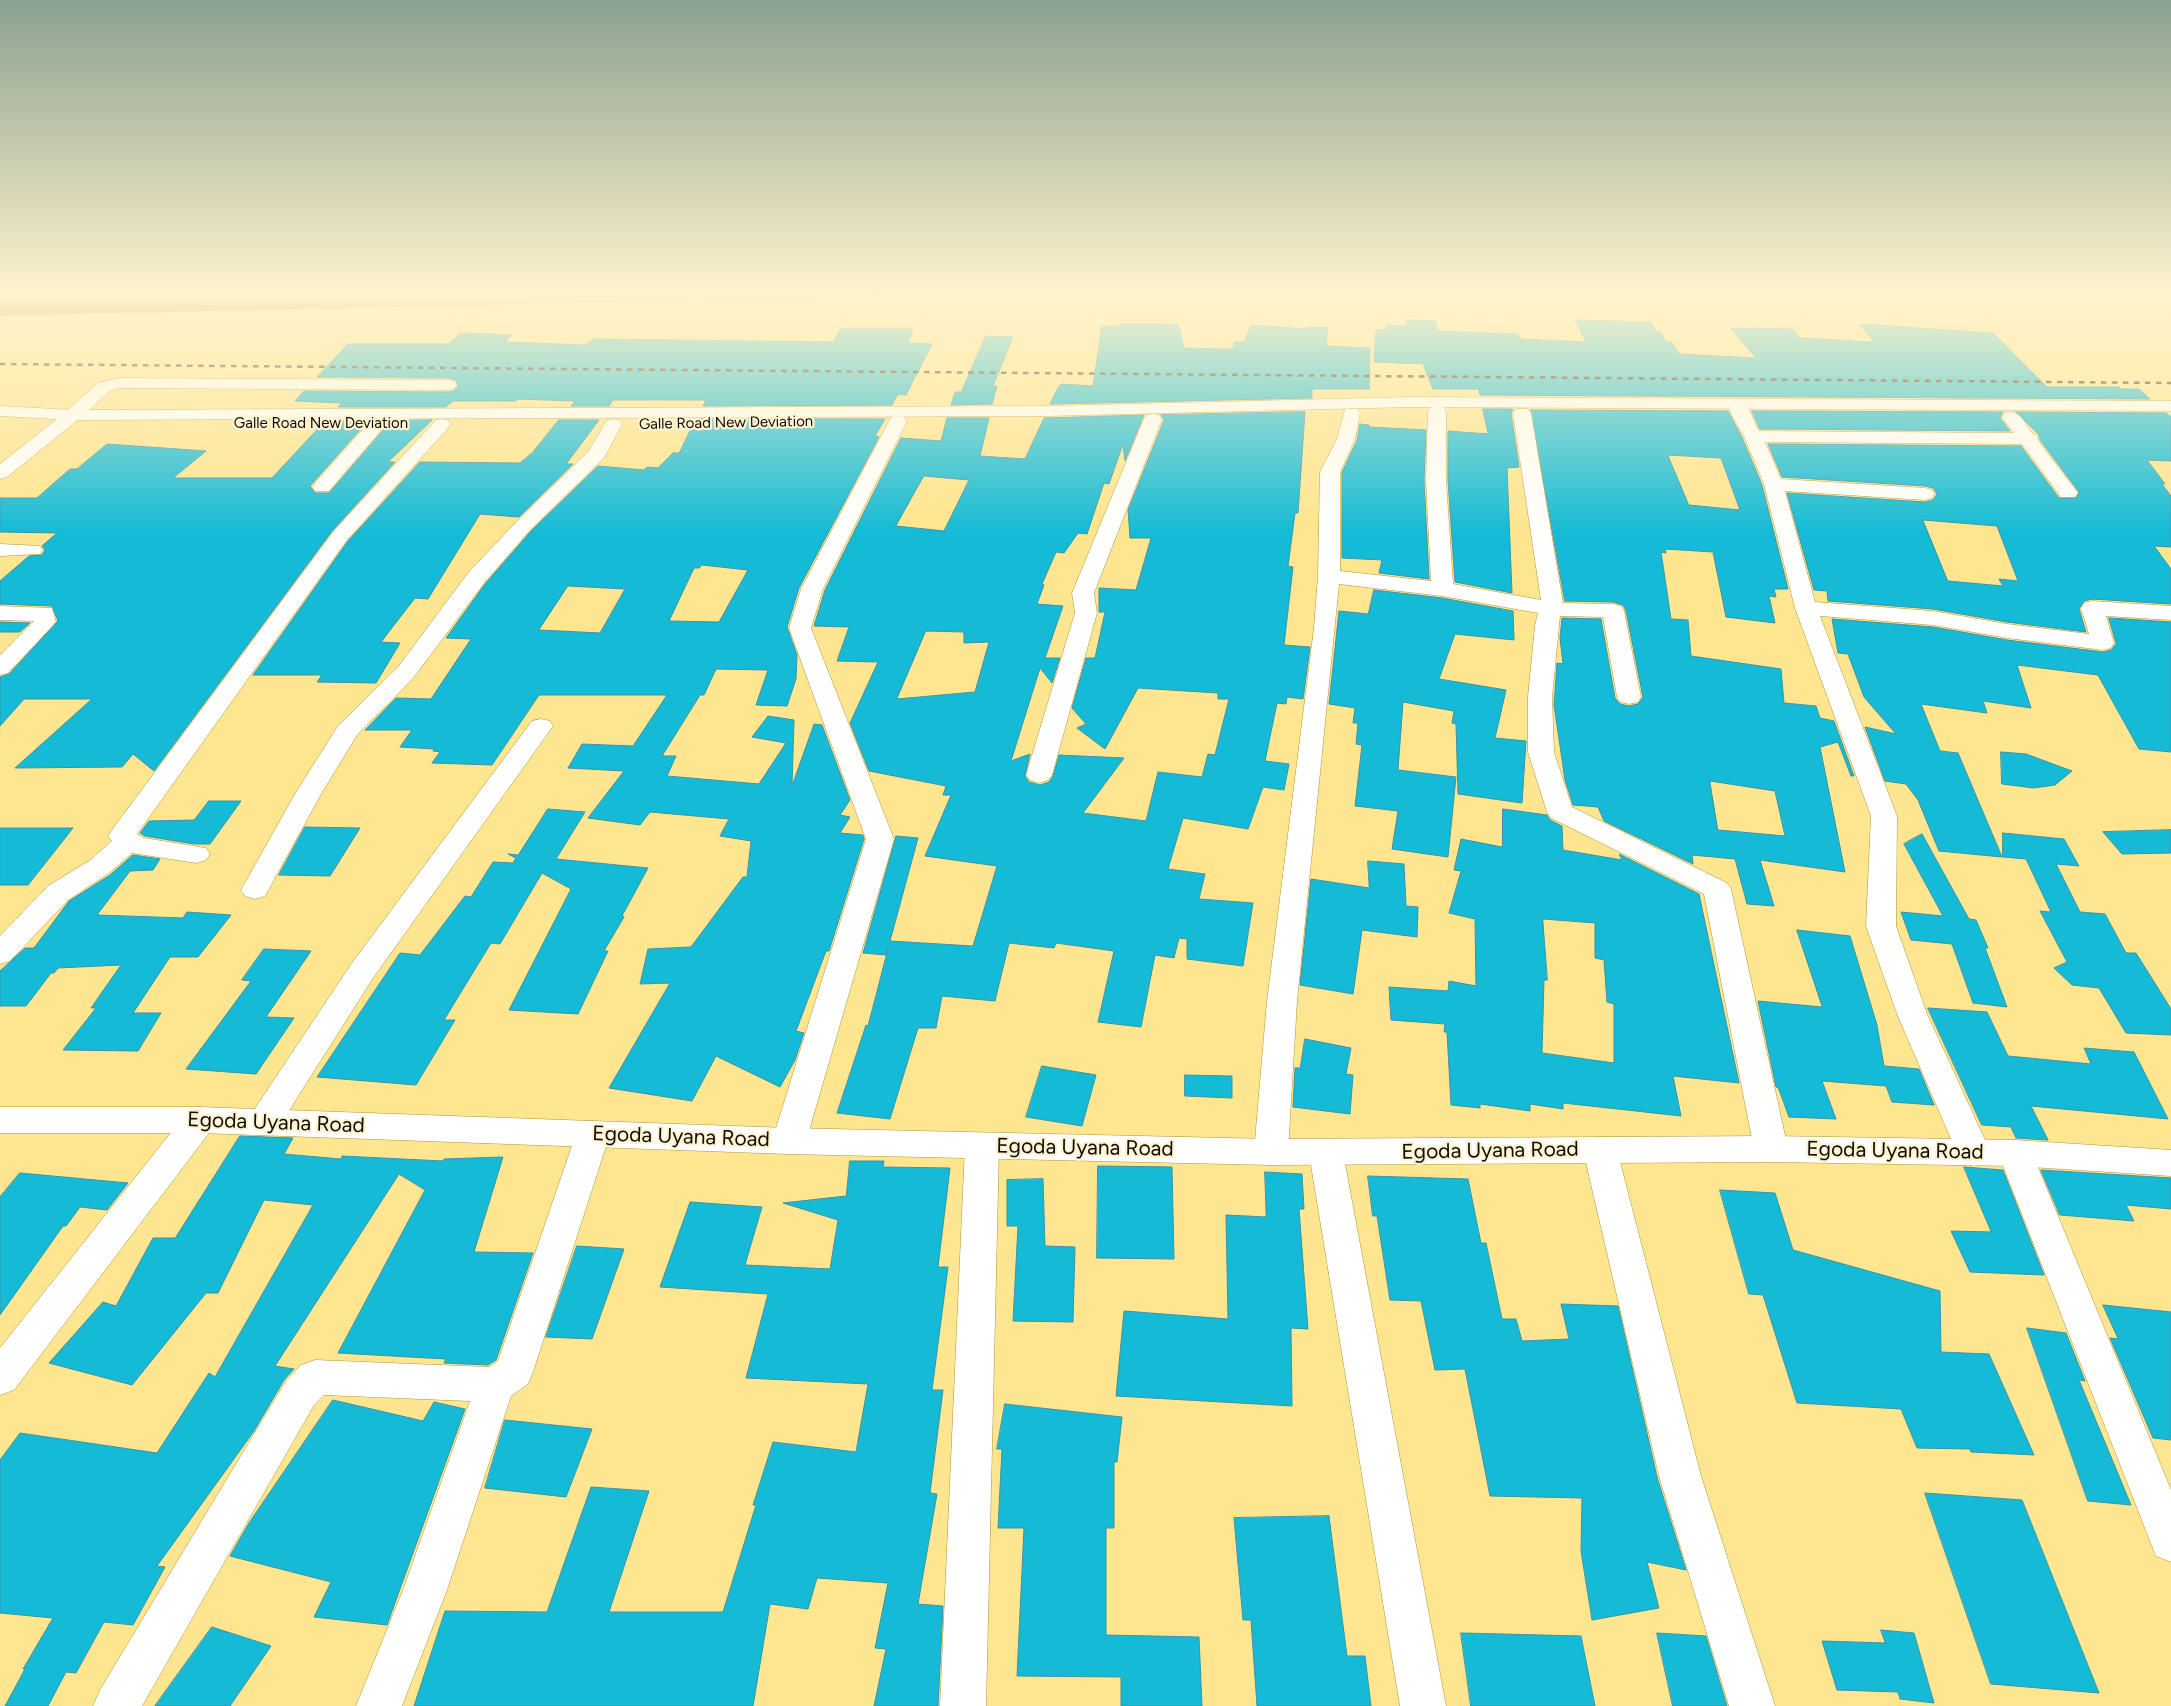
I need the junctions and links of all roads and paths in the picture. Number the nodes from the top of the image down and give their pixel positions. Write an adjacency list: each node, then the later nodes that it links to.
1 (448, 385): 11 (street)
2 (2171, 406): 3 (street, Galle Road New Deviation)
3 (1739, 410): 7 (street, Galle Road New Deviation); 8 (street, Galle Road New Deviation); 11 (street, Galle Road New Deviation); 17 (street)
4 (0, 411): 11 (street, Galle Road New Deviation)
5 (1437, 411): 6 (street, Galle Road New Deviation); 7 (street, Galle Road New Deviation); 27 (street)
6 (1351, 413): 10 (street, Galle Road New Deviation); 26 (street)
7 (1522, 413): 29 (street)
8 (2011, 416): 9 (street, Galle Road New Deviation); 18 (street)
9 (2171, 418)
10 (1153, 419): 13 (street, Galle Road New Deviation); 35 (street)
11 (67, 420): 12 (street, Galle Road New Deviation); 14 (street, Galle Road New Deviation); 19 (street)
12 (0, 421)
13 (898, 421): 16 (street, Galle Road New Deviation); 44 (street)
14 (377, 424): 15 (street, Galle Road New Deviation); 21 (street)
15 (442, 424): 16 (street, Galle Road New Deviation); 36 (street)
16 (613, 424): 38 (street)
17 (1753, 436): 18 (street); 20 (street)
18 (2030, 439): 22 (street)
19 (0, 473)
20 (1774, 484): 23 (street); 28 (street)
21 (322, 487)
22 (2068, 493)
23 (1925, 494)
24 (0, 550): 25 (street)
25 (33, 550)
26 (1329, 576): 27 (street); 48 (street)
27 (1442, 588): 29 (street)
28 (1806, 608): 31 (street); 50 (street)
29 (1551, 609): 33 (street); 46 (street)
30 (0, 613): 32 (street)
31 (2171, 613)
32 (0, 668)
33 (1629, 697)
34 (541, 726): 42 (street)
35 (1039, 775)
36 (130, 841): 37 (street); 39 (street)
37 (196, 854)
38 (255, 890)
39 (0, 954)
40 (0, 1120): 41 (street, Egoda Uyana Road)
41 (200, 1120): 42 (street, Egoda Uyana Road); 53 (street)
42 (264, 1122): 43 (street, Egoda Uyana Road)
43 (593, 1134): 44 (street, Egoda Uyana Road); 54 (street)
44 (789, 1141): 45 (street, Egoda Uyana Road)
45 (982, 1146): 48 (street, Egoda Uyana Road); 58 (street)
46 (1771, 1149): 47 (street, Egoda Uyana Road); 50 (street, Egoda Uyana Road)
47 (1600, 1150): 49 (street, Egoda Uyana Road); 60 (street)
48 (1271, 1152): 49 (street, Egoda Uyana Road)
49 (1326, 1153): 59 (street)
50 (1974, 1153): 51 (street, Egoda Uyana Road)
51 (2015, 1153): 52 (street, Egoda Uyana Road); 55 (street)
52 (2171, 1163)
53 (0, 1378)
54 (495, 1384): 56 (street); 57 (street)
55 (2171, 1541)
56 (116, 1706)
57 (379, 1706)
58 (963, 1706)
59 (1423, 1706)
60 (1752, 1706)

